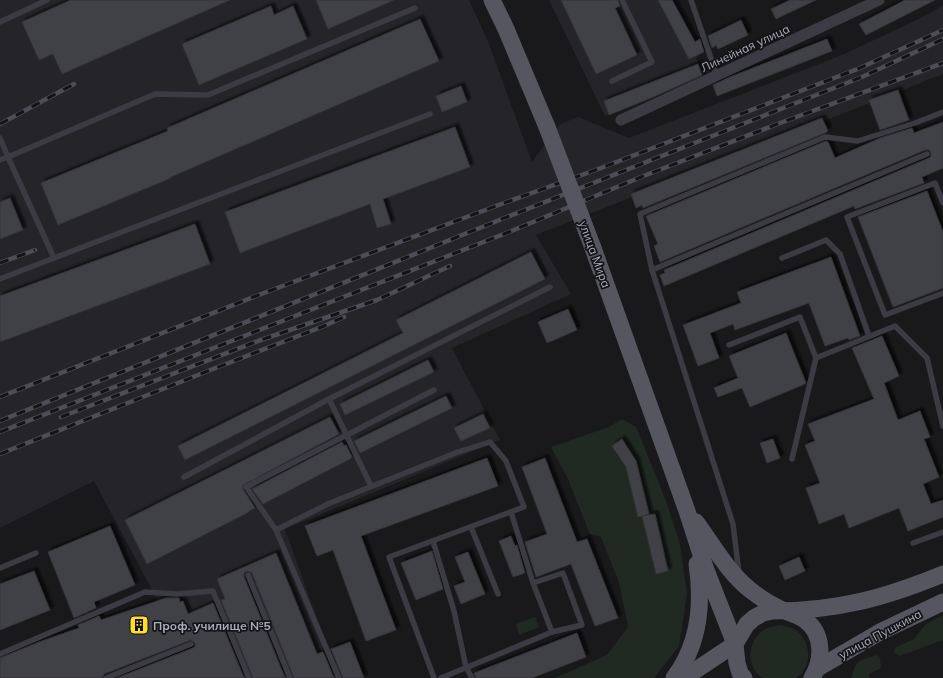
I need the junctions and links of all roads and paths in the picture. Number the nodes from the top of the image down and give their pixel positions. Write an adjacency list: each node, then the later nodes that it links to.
1 (46, 0): 7 (lane)
2 (492, 0): 34 (main road, улица Мира, bridge)
3 (622, 0): 9 (lane)
4 (691, 0): 8 (lane)
5 (879, 0): 8 (street, Линейная улица)
6 (415, 8): 15 (lane)
7 (0, 22)
8 (717, 76): 12 (street, Линейная улица)
9 (612, 81)
10 (943, 112): 20 (lane)
11 (430, 114): 18 (lane)
12 (621, 120)
13 (0, 138): 15 (lane)
14 (928, 154): 20 (lane)
15 (8, 156): 16 (lane); 18 (lane)
16 (0, 160)
17 (943, 203): 23 (lane)
18 (54, 258): 21 (lane)
19 (782, 258): 24 (lane)
20 (652, 270): 45 (lane)
21 (0, 279)
22 (550, 287): 28 (lane)
23 (943, 293)
24 (869, 336): 26 (lane); 29 (lane)
25 (729, 345): 26 (lane)
26 (816, 358): 31 (lane)
27 (434, 390): 30 (lane)
28 (329, 399): 30 (lane); 32 (lane)
29 (943, 426)
30 (346, 435): 33 (lane); 37 (lane)
31 (792, 459)
32 (184, 477)
33 (371, 486): 35 (lane); 37 (lane)
34 (687, 511): 45 (main road); 52 (main road); 63 (main road)
35 (511, 512): 36 (lane); 46 (lane)
36 (470, 527): 39 (lane); 47 (lane)
37 (276, 530): 59 (lane)
38 (943, 532): 40 (lane)
39 (433, 541): 54 (lane); 60 (lane)
40 (913, 543)
41 (36, 553): 42 (lane)
42 (0, 568)
43 (943, 574): 49 (main road)
44 (248, 575): 58 (lane)
45 (740, 580): 49 (main road)
46 (533, 583): 50 (lane); 50 (lane)
47 (498, 594)
48 (943, 602): 55 (main road, улица Пушкина)
49 (784, 611): 52 (main road); 55 (main road)
50 (552, 632): 54 (lane)
51 (191, 644): 56 (lane)
52 (735, 644): 64 (main road); 65 (main road)
53 (0, 654): 57 (lane)
54 (466, 667): 61 (lane); 62 (lane)
55 (817, 675)
56 (106, 678)
57 (250, 678)
58 (290, 678)
59 (339, 678)
60 (434, 678)
61 (441, 678)
62 (472, 678)
63 (674, 678)
64 (684, 678)
65 (744, 678)

